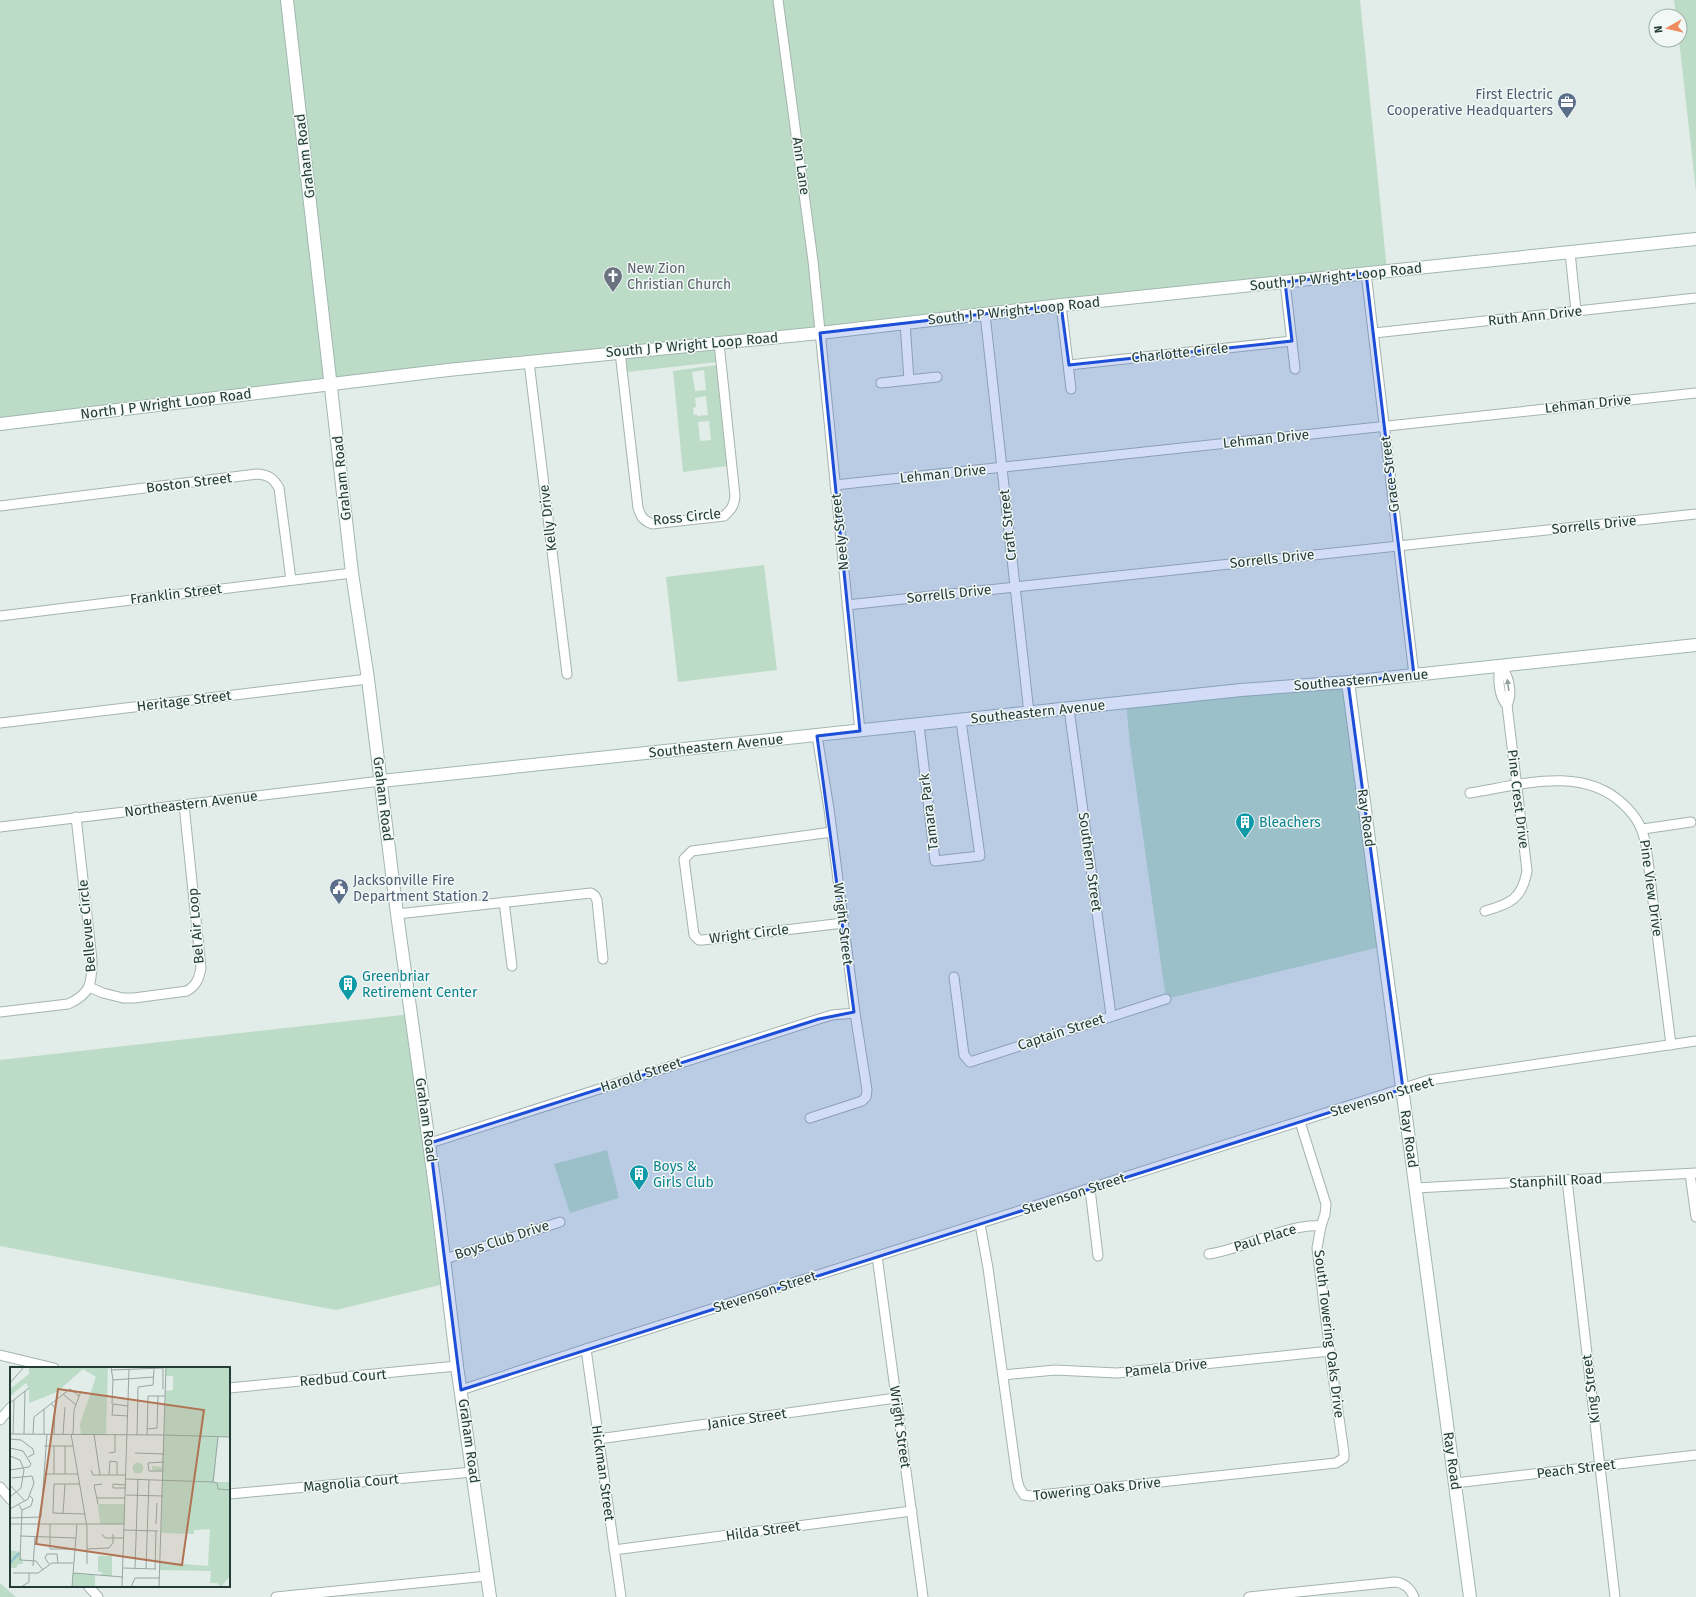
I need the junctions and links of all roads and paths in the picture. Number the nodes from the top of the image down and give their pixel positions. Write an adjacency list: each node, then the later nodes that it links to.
1 (287, 0): 23 (main road, Graham Road)
2 (778, 0): 12 (street, Ann Lane)
3 (1696, 239): 4 (main road, South J P Wright Loop Road)
4 (1570, 252): 5 (main road, South J P Wright Loop Road); 9 (street)
5 (1366, 273): 6 (main road, South J P Wright Loop Road); 13 (street, Grace Street)
6 (1285, 282): 8 (main road, South J P Wright Loop Road); 14 (street)
7 (1696, 298): 9 (street, Ruth Ann Drive)
8 (1061, 305): 10 (main road, South J P Wright Loop Road); 18 (street)
9 (1576, 312): 13 (street, Ruth Ann Drive)
10 (985, 314): 11 (main road, South J P Wright Loop Road); 28 (street, Craft Street)
11 (905, 323): 12 (main road, South J P Wright Loop Road); 21 (street)
12 (820, 333): 15 (main road, South J P Wright Loop Road); 29 (street, Neely Street)
13 (1374, 334): 27 (street, Grace Street)
14 (1292, 341): 18 (street, Charlotte Circle); 19 (street)
15 (719, 343): 16 (main road, South J P Wright Loop Road); 16 (street, Ross Circle)
16 (620, 352): 17 (main road, South J P Wright Loop Road)
17 (529, 362): 23 (main road, South J P Wright Loop Road); 40 (street, Kelly Drive)
18 (1069, 365): 24 (street)
19 (1295, 369)
20 (937, 377): 21 (street)
21 (909, 380): 22 (street)
22 (881, 383)
23 (332, 384): 26 (main road, North J P Wright Loop Road); 33 (main road, Graham Road)
24 (1072, 389)
25 (1696, 393): 27 (street, Lehman Drive)
26 (0, 424)
27 (1385, 426): 28 (street, Lehman Drive); 32 (street, Grace Street)
28 (1002, 467): 29 (street, Lehman Drive); 35 (street, Craft Street)
29 (835, 485): 36 (street, Neely Street)
30 (0, 506): 34 (street, Boston Street)
31 (1696, 514): 32 (street, Sorrells Drive)
32 (1399, 546): 35 (street, Sorrells Drive); 41 (street, Grace Street)
33 (352, 573): 34 (street, Franklin Street); 42 (main road, Graham Road)
34 (291, 580): 37 (street, Franklin Street)
35 (1015, 587): 36 (street, Sorrells Drive); 45 (street, Craft Street)
36 (847, 605): 49 (street, Neely Street)
37 (0, 616)
38 (1696, 645): 39 (main road, Southeastern Avenue)
39 (1500, 666): 41 (main road, Southeastern Avenue); 52 (street, Pine Crest Drive)
40 (567, 674)
41 (1414, 674): 43 (main road, Southeastern Avenue)
42 (368, 679): 47 (street, Heritage Street); 51 (main road, Graham Road)
43 (1348, 682): 44 (main road, Southeastern Avenue); 74 (main road, Ray Road)
44 (1069, 709): 45 (main road, Southeastern Avenue); 71 (street, Southern Street)
45 (1029, 713): 46 (main road, Southeastern Avenue)
46 (961, 721): 48 (main road, Southeastern Avenue); 48 (street, Tamara Park)
47 (0, 723)
48 (919, 725): 49 (main road, Southeastern Avenue)
49 (860, 731): 50 (main road, Southeastern Avenue)
50 (817, 736): 51 (main road, Southeastern Avenue); 59 (street, Wright Street)
51 (381, 781): 54 (street, Northeastern Avenue); 62 (main road, Graham Road)
52 (1516, 785): 53 (street, Pine View Drive); 58 (street, Pine View Drive); 61 (street, Pine Crest Drive)
53 (1470, 793)
54 (184, 805): 55 (street, Northeastern Avenue); 67 (street, Bel Air Loop)
55 (76, 817): 57 (street, Northeastern Avenue); 67 (street, Bellevue Circle)
56 (1691, 822): 58 (street)
57 (0, 827)
58 (1643, 829): 73 (street, Pine View Drive)
59 (832, 832): 63 (street, Wright Street); 63 (street, Wright Circle)
60 (504, 902): 62 (street); 64 (street); 65 (street)
61 (1485, 911)
62 (397, 914): 77 (main road, Graham Road)
63 (843, 922): 70 (street, Wright Street)
64 (603, 959)
65 (512, 966)
66 (954, 977): 71 (street, Captain Street)
67 (89, 987): 69 (street, Bellevue Circle)
68 (1166, 999): 71 (street, Captain Street)
69 (0, 1012)
70 (855, 1013): 75 (street, Wright Street); 77 (street, Harold Street)
71 (1110, 1016)
72 (1696, 1041): 73 (street, Stevenson Street)
73 (1671, 1044): 74 (street, Stevenson Street)
74 (1403, 1089): 76 (street, Stevenson Street); 80 (main road, Ray Road)
75 (810, 1118)
76 (1300, 1122): 81 (street, Stevenson Street); 85 (street, South Towering Oaks Drive)
77 (430, 1143): 89 (main road, Graham Road)
78 (1693, 1174): 79 (street, Stanphill Road); 82 (street)
79 (1567, 1180): 80 (street, Stanphill Road); 104 (street, King Street)
80 (1416, 1188): 106 (main road, Ray Road)
81 (1090, 1189): 84 (street, Stevenson Street); 88 (street)
82 (1696, 1217)
83 (560, 1222): 89 (street, Boys Club Drive)
84 (980, 1224): 87 (street, Stevenson Street); 95 (street, Towering Oaks Drive)
85 (1321, 1226): 86 (street, Paul Place); 91 (street, South Towering Oaks Drive)
86 (1209, 1254)
87 (878, 1256): 90 (street, Stevenson Street); 98 (street, Wright Street)
88 (1098, 1256)
89 (445, 1258): 94 (main road, Graham Road)
90 (586, 1349): 97 (street, Stevenson Street); 101 (street, Hickman Street)
91 (1330, 1351): 95 (street, Pamela Drive); 103 (street, South Towering Oaks Drive)
92 (0, 1355): 93 (street)
93 (35, 1366)
94 (458, 1366): 96 (street, Redbud Court); 97 (main road, Graham Road)
95 (1003, 1375): 103 (street, Towering Oaks Drive)
96 (230, 1388)
97 (461, 1390): 105 (main road, Graham Road)
98 (896, 1398): 101 (street, Janice Street); 110 (street, Wright Street)
99 (10, 1408): 100 (street)
100 (0, 1420)
101 (598, 1439): 111 (street, Hickman Street)
102 (1696, 1455): 104 (street, Peach Street)
103 (1326, 1464)
104 (1600, 1467): 106 (street, Peach Street); 122 (street, King Street)
105 (473, 1472): 108 (street, Magnolia Court); 112 (main road, Graham Road)
106 (1455, 1483): 121 (main road, Ray Road)
107 (0, 1486): 109 (street)
108 (230, 1494)
109 (10, 1499)
110 (912, 1511): 111 (street, Hilda Street); 118 (street, Wright Street)
111 (614, 1550): 117 (street, Hickman Street)
112 (487, 1576): 115 (street); 116 (main road, Graham Road)
113 (89, 1587): 114 (street)
114 (98, 1597)
115 (276, 1597)
116 (490, 1597)
117 (621, 1597)
118 (923, 1597)
119 (1249, 1597): 120 (street)
120 (1414, 1597)
121 (1470, 1597)
122 (1615, 1597)

